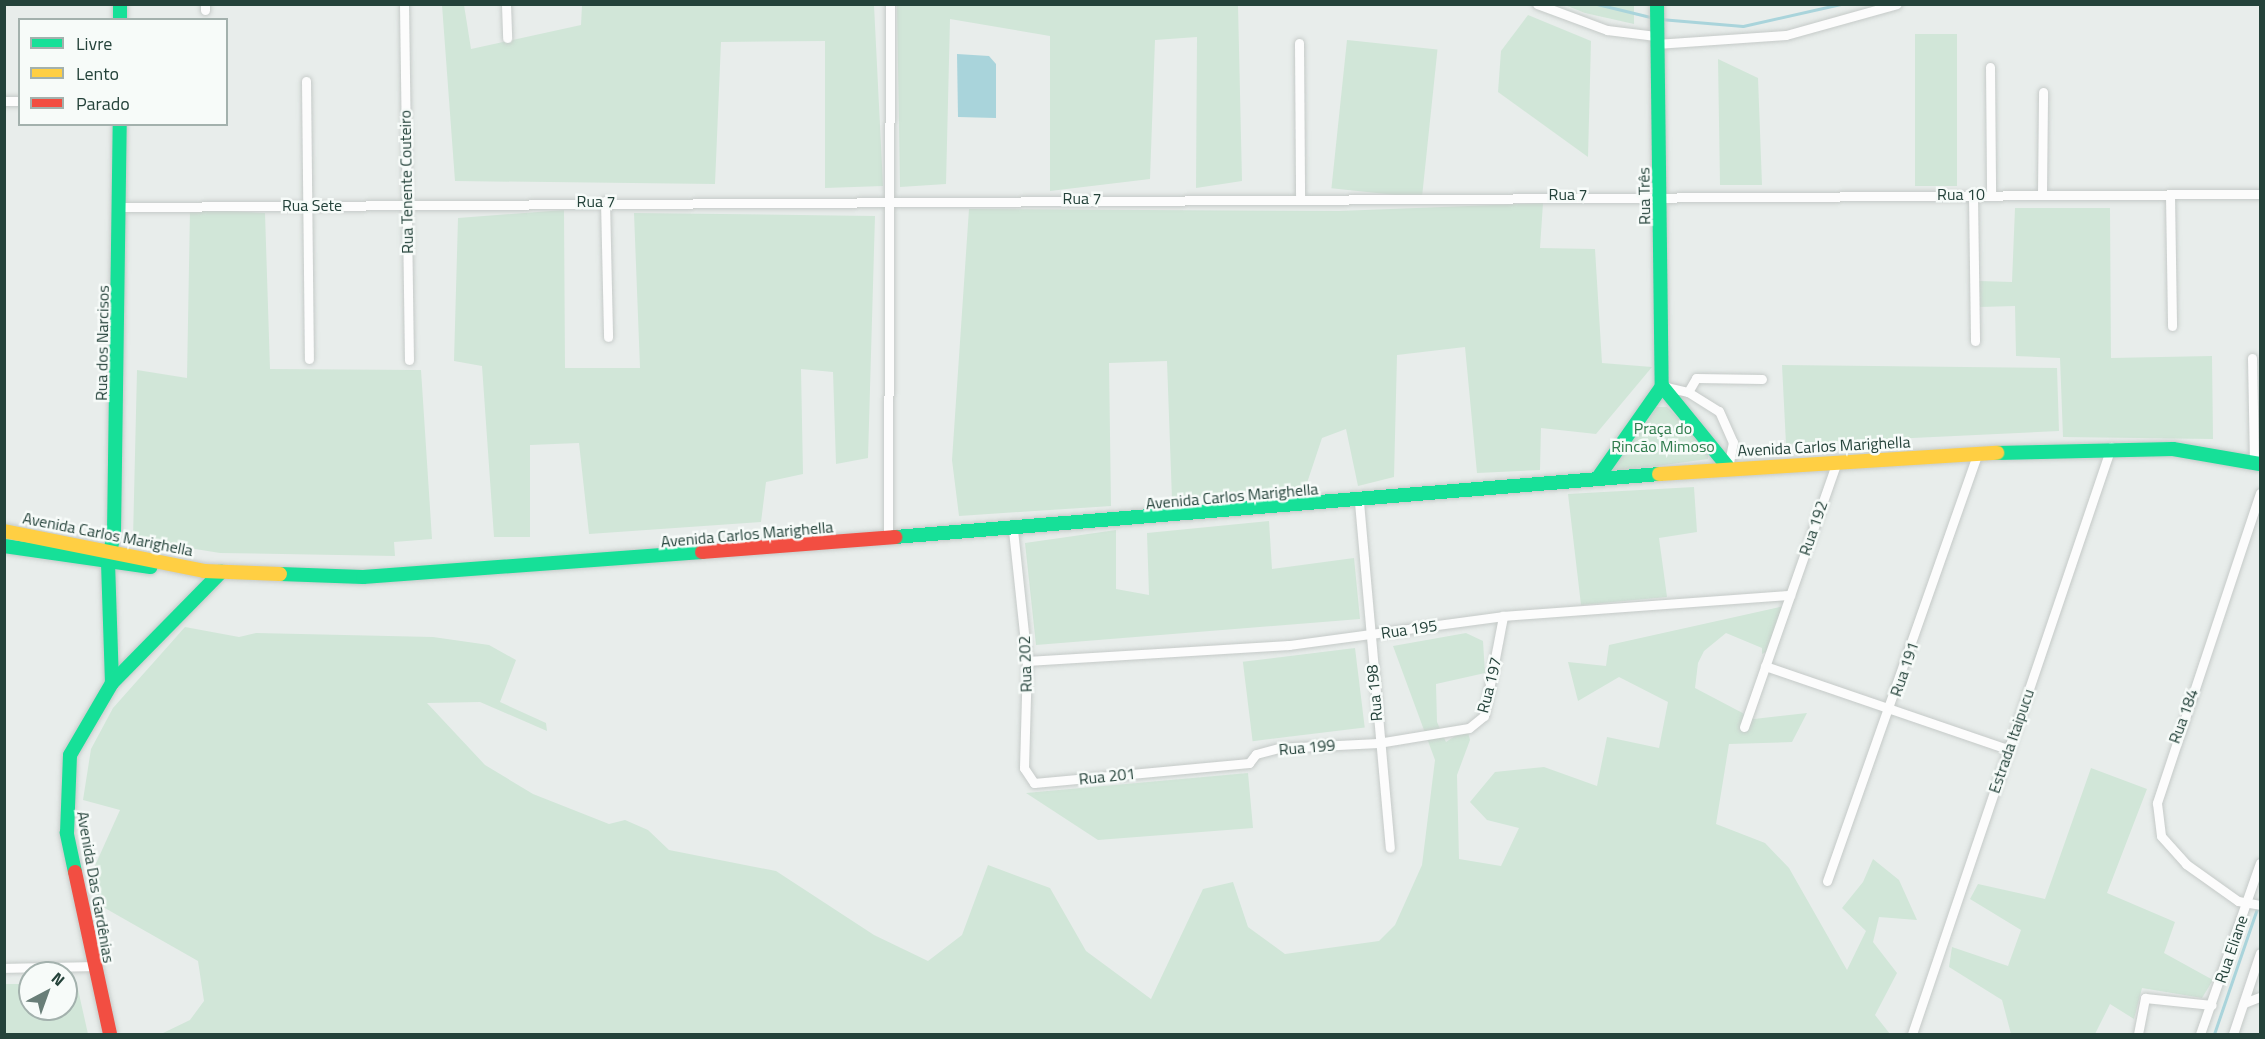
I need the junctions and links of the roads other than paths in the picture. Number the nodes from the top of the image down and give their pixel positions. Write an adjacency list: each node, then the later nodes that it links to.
1 (404, 4): 25 (street, Rua Tenente Couteiro)
2 (506, 4): 7 (street)
3 (890, 4): 21 (street)
4 (1537, 4): 8 (street)
5 (1657, 4): 8 (main road, Rua Três)
6 (1897, 4): 8 (street)
7 (507, 38)
8 (1656, 40): 14 (main road, Rua Três)
9 (1299, 43): 20 (street)
10 (1990, 67): 15 (street)
11 (306, 81): 24 (street)
12 (2043, 92): 16 (street)
13 (120, 126): 26 (main road, Rua dos Narcisos)
14 (1661, 194): 18 (street, Rua 10); 20 (street, Rua 7); 34 (main road, Rua Três)
15 (1991, 194): 16 (street, Rua 10); 18 (street, Rua 10)
16 (2042, 194): 19 (street, Rua 10)
17 (2260, 194): 19 (street, Rua 10)
18 (1973, 195): 29 (street)
19 (2170, 195): 27 (street)
20 (1300, 196): 21 (street, Rua 7)
21 (892, 199): 22 (street, Rua 7); 46 (street)
22 (605, 201): 23 (street, Rua 7); 28 (street)
23 (502, 202): 25 (street, Rua Sete)
24 (306, 205): 25 (street, Rua Sete); 26 (street, Rua Sete); 31 (street)
25 (405, 205): 32 (street, Rua Tenente Couteiro)
26 (122, 207): 48 (main road, Rua dos Narcisos)
27 (2172, 326)
28 (608, 337)
29 (1975, 341)
30 (2252, 358): 39 (street)
31 (309, 359)
32 (409, 360)
33 (1762, 379): 35 (street)
34 (1662, 386): 35 (street); 40 (main road); 41 (main road)
35 (1688, 392): 40 (street)
36 (2111, 447): 37 (main road, Avenida Carlos Marighella); 39 (main road, Avenida Carlos Marighella); 59 (street, Estrada Itaipucu)
37 (1977, 454): 38 (main road, Avenida Carlos Marighella); 56 (street, Rua 191)
38 (1837, 461): 40 (main road, Avenida Carlos Marighella); 50 (street, Rua 192)
39 (2257, 463)
40 (1728, 467): 41 (main road, Avenida Carlos Marighella)
41 (1597, 479): 43 (main road, Avenida Carlos Marighella)
42 (2260, 494): 65 (street, Rua 184)
43 (1359, 502): 44 (main road, Avenida Carlos Marighella); 52 (street, Rua 198)
44 (1013, 530): 46 (main road, Avenida Carlos Marighella); 53 (street, Rua 202)
45 (4, 531): 48 (main road, Avenida Carlos Marighella)
46 (888, 538): 49 (main road, Avenida Carlos Marighella)
47 (4, 546): 48 (main road, Avenida Carlos Marighella)
48 (110, 555): 49 (main road, Avenida Carlos Marighella); 55 (main road)
49 (221, 572): 55 (main road, Avenida Das Gardênias)
50 (1790, 595): 51 (street, Rua 195); 54 (street)
51 (1503, 616): 52 (street, Rua 195); 58 (street, Rua 197)
52 (1368, 635): 53 (street, Rua 195); 58 (street, Rua 198)
53 (1027, 661): 61 (street, Rua 202)
54 (1765, 666): 56 (street); 57 (street)
55 (112, 683): 68 (main road, Avenida Das Gardênias)
56 (1890, 711): 59 (street); 64 (street, Rua 191)
57 (1744, 727)
58 (1378, 743): 60 (street, Rua 199); 62 (street, Rua 198)
59 (2008, 749): 74 (street, Estrada Itaipucu)
60 (1169, 771): 61 (street, Rua 201)
61 (1044, 782)
62 (1390, 848)
63 (2260, 864): 65 (street, Rua Eliane)
64 (1827, 882)
65 (2247, 903): 66 (street, Rua 184); 72 (street, Rua Eliane)
66 (2260, 905)
67 (2260, 953): 71 (street)
68 (93, 966): 69 (street); 73 (main road, Avenida Das Gardênias)
69 (4, 968)
70 (2260, 997): 71 (street)
71 (2244, 1003): 77 (street)
72 (2212, 1005): 75 (street); 76 (street, Rua Eliane)
73 (110, 1035)
74 (1912, 1035)
75 (2138, 1035)
76 (2200, 1035)
77 (2234, 1035)

